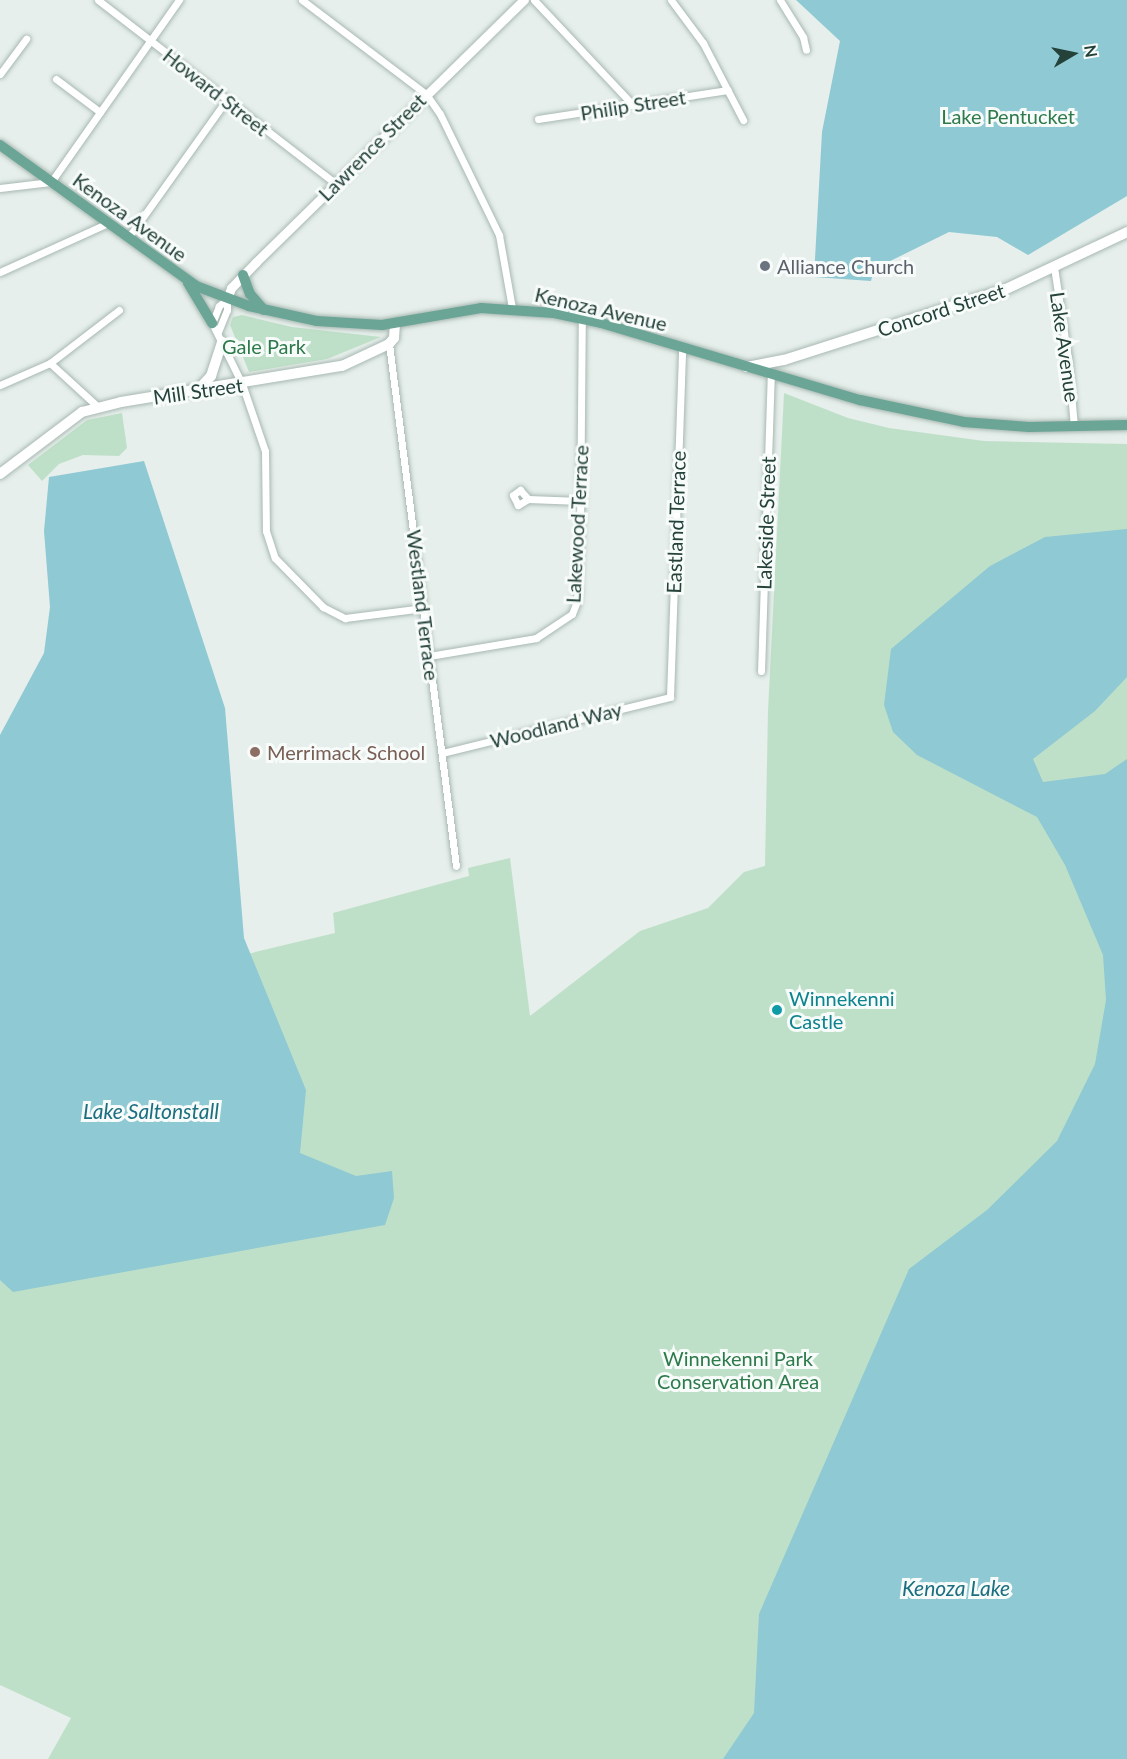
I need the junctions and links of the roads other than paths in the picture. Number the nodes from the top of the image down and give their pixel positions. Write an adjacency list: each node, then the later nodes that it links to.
1 (98, 0): 9 (street, Howard Street)
2 (179, 0): 9 (street)
3 (302, 0): 14 (street)
4 (524, 0): 14 (street, Lawrence Street)
5 (534, 0): 16 (street)
6 (671, 0): 13 (street)
7 (780, 0): 10 (street)
8 (26, 39): 11 (street)
9 (150, 40): 15 (street, Howard Street); 17 (street)
10 (806, 50)
11 (0, 74)
12 (56, 79): 17 (street)
13 (728, 90): 16 (street, Philip Street); 19 (street)
14 (426, 94): 22 (street, Lawrence Street); 32 (street)
15 (227, 99): 22 (street, Howard Street); 26 (street)
16 (633, 105): 18 (street, Philip Street)
17 (100, 112): 21 (street)
18 (538, 119)
19 (742, 120)
20 (0, 146): 21 (main road, Kenoza Avenue)
21 (51, 182): 23 (street); 24 (main road, Kenoza Avenue)
22 (335, 183): 29 (street, Lawrence Street)
23 (0, 188)
24 (108, 223): 26 (main road, Kenoza Avenue); 28 (street)
25 (1127, 232): 27 (main road, Concord Street)
26 (128, 238): 30 (main road, Kenoza Avenue)
27 (1054, 267): 41 (main road, Concord Street); 48 (street, Lake Avenue)
28 (0, 272)
29 (243, 275): 31 (street, Lawrence Street); 34 (main road)
30 (186, 280): 31 (main road, Kenoza Avenue); 37 (main road)
31 (227, 299): 34 (main road, Kenoza Avenue); 37 (street)
32 (512, 308): 35 (main road, Kenoza Avenue); 36 (main road, Kenoza Avenue)
33 (119, 310): 40 (street)
34 (264, 310): 36 (main road, Kenoza Avenue)
35 (582, 319): 39 (main road, Kenoza Avenue); 51 (street, Lakewood Terrace)
36 (395, 324): 38 (main road)
37 (217, 332): 43 (street); 45 (main road)
38 (388, 344): 43 (main road, Mill Street); 52 (street, Westland Terrace)
39 (682, 346): 41 (main road, Kenoza Avenue); 55 (street, Eastland Terrace)
40 (50, 363): 44 (street); 46 (street)
41 (747, 367): 42 (main road, Kenoza Avenue)
42 (771, 375): 48 (main road, Kenoza Avenue); 54 (street, Lakeside Street)
43 (242, 384): 45 (main road, Mill Street); 52 (street)
44 (0, 385)
45 (196, 391): 46 (main road, Mill Street)
46 (98, 407): 49 (main road, Mill Street)
47 (1127, 425): 48 (main road, Kenoza Avenue)
48 (1074, 427)
49 (0, 474)
50 (528, 499): 51 (street)
51 (581, 501): 53 (street, Lakewood Terrace)
52 (423, 608): 53 (street, Westland Terrace)
53 (429, 656): 56 (street, Westland Terrace)
54 (761, 671)
55 (670, 697): 56 (street, Woodland Way)
56 (442, 753): 57 (street, Westland Terrace)
57 (456, 866)

